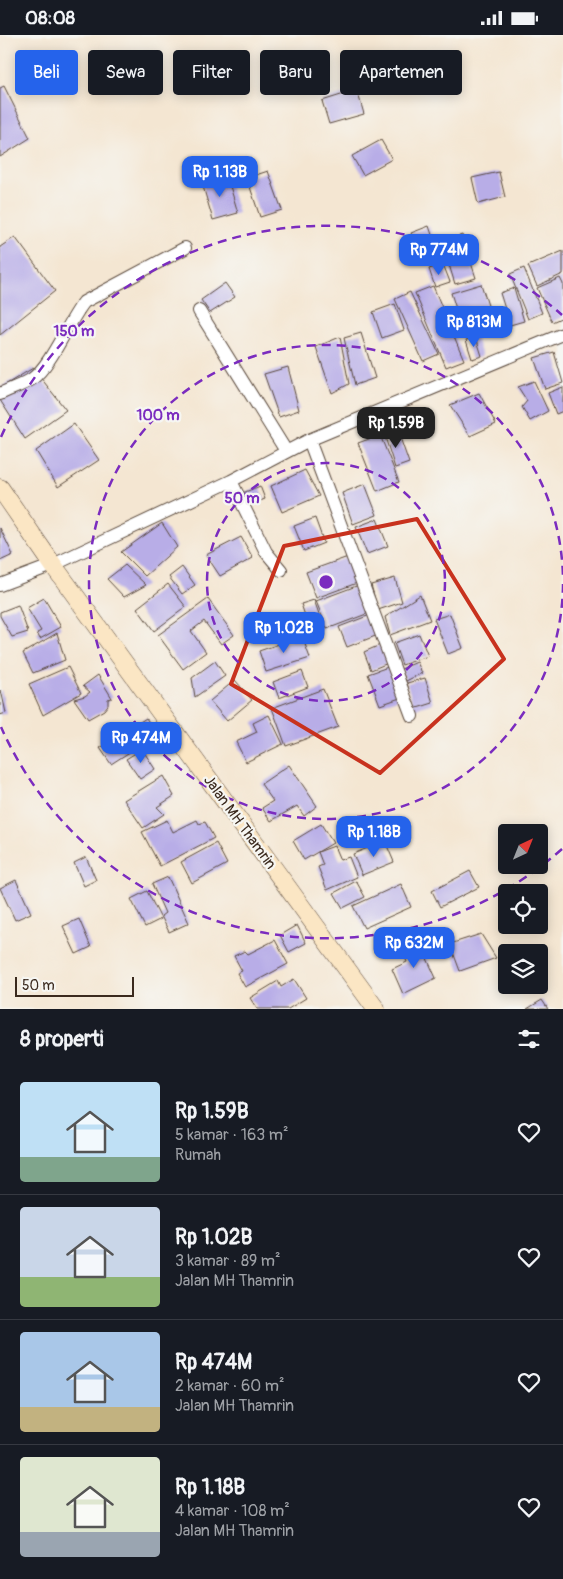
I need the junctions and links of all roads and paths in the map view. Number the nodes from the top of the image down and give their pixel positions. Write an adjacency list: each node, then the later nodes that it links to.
1 (184, 247): 4 (street)
2 (199, 311): 6 (street)
3 (563, 334): 5 (street)
4 (0, 394)
5 (309, 440): 6 (street); 12 (street)
6 (286, 451): 7 (street)
7 (232, 481): 9 (street); 10 (street)
8 (0, 488): 9 (main road, Jalan MH Thamrin)
9 (53, 565): 11 (street); 13 (main road, Jalan MH Thamrin)
10 (281, 570)
11 (0, 585)
12 (412, 716)
13 (376, 1009)

